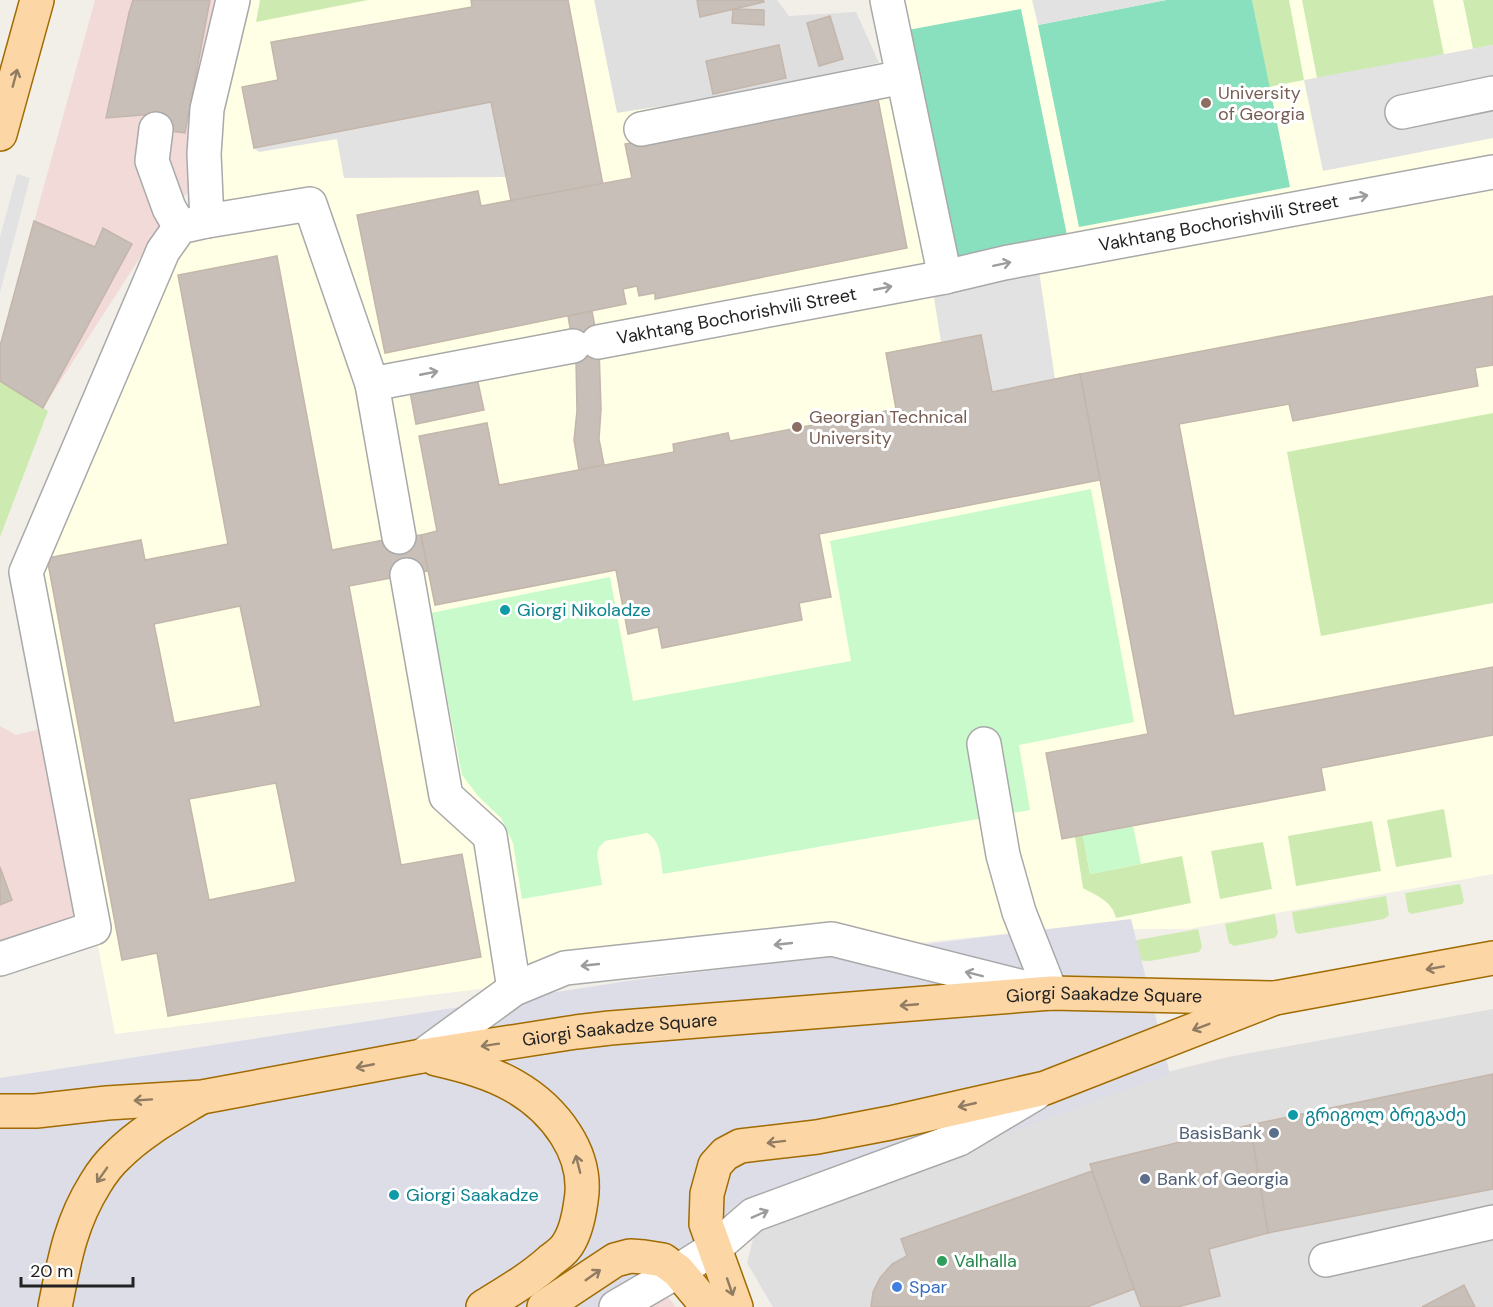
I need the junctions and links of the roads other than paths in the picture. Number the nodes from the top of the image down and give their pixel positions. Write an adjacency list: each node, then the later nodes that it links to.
1 (37, 0): 9 (main road, one-way to 1)
2 (233, 0): 11 (street)
3 (887, 0): 4 (street)
4 (903, 76): 8 (street); 12 (street)
5 (1493, 93): 6 (street)
6 (1402, 112)
7 (156, 129): 11 (street)
8 (641, 129)
9 (0, 134)
10 (1493, 172): 12 (street, Vakhtang Bochorishvili Street, one-way to 10)
11 (193, 224): 13 (street); 18 (street)
12 (945, 277): 13 (street, Vakhtang Bochorishvili Street, one-way to 12)
13 (372, 384): 14 (street)
14 (399, 537)
15 (407, 575): 19 (street)
16 (984, 744): 20 (street)
17 (1493, 958): 21 (main road, one-way to 21)
18 (0, 959)
19 (514, 989): 20 (street, one-way to 19); 22 (street)
20 (1051, 993): 21 (main road, Giorgi Saakadze Square); 22 (main road, Giorgi Saakadze Square, one-way to 22)
21 (1275, 998): 23 (main road, Giorgi Saakadze Square, one-way to 23)
22 (422, 1056): 24 (main road, Giorgi Saakadze Square, one-way to 24); 31 (main road, one-way to 22)
23 (1045, 1088): 27 (street, one-way to 23); 27 (main road, Giorgi Saakadze Square, one-way to 27)
24 (202, 1097): 25 (main road, Giorgi Saakadze Square, one-way to 25); 30 (main road, Giorgi Saakadze Square, one-way to 30)
25 (0, 1111)
26 (1493, 1222): 28 (street)
27 (716, 1247): 29 (street); 35 (main road, Giorgi Saakadze Square, one-way to 35)
28 (1326, 1260)
29 (678, 1271): 32 (main road, one-way to 29); 33 (street); 34 (main road)
30 (60, 1298)
31 (483, 1307)
32 (544, 1307)
33 (616, 1307)
34 (708, 1307)
35 (736, 1307)

